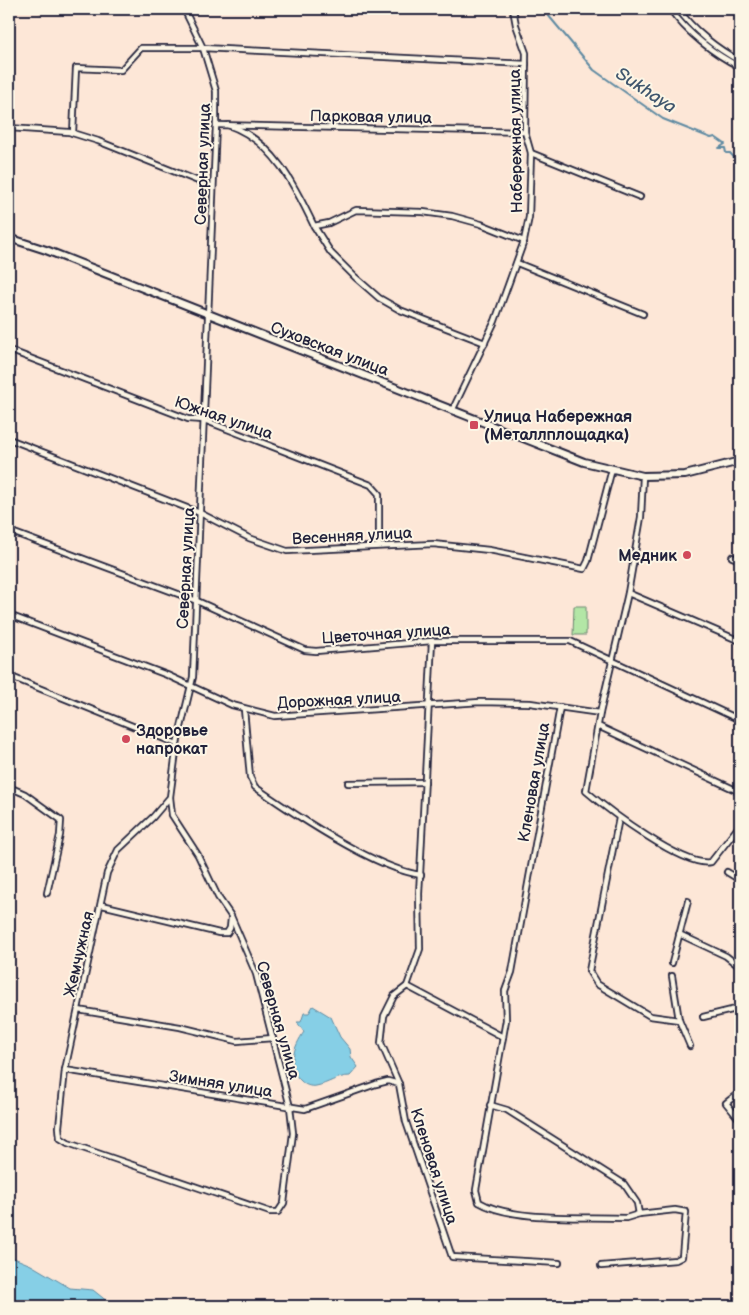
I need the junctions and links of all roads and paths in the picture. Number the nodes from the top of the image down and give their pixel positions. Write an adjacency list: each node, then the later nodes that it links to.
1 (42, 9): 2 (street)
2 (62, 9)
3 (184, 9): 7 (street, Северная улица)
4 (513, 9): 9 (street, Набережная улица)
5 (670, 9): 10 (street)
6 (678, 9): 8 (street)
7 (203, 48): 9 (street); 11 (street, Северная улица); 15 (street)
8 (740, 61)
9 (526, 64): 14 (street, Набережная улица)
10 (740, 67)
11 (216, 125): 12 (street, Парковая улица); 17 (street, Северная улица)
12 (228, 125): 14 (street, Парковая улица); 19 (street)
13 (9, 128): 15 (street)
14 (525, 132): 16 (street, Набережная улица)
15 (73, 133): 17 (street)
16 (530, 153): 18 (street); 21 (street, Набережная улица)
17 (213, 187): 24 (street, Северная улица)
18 (640, 197)
19 (314, 226): 21 (street); 25 (street)
20 (9, 238): 24 (street, Суховская улица)
21 (524, 241): 22 (street, Набережная улица)
22 (517, 263): 23 (street); 25 (street, Набережная улица)
23 (643, 314)
24 (209, 315): 27 (street, Суховская улица); 28 (street, Северная улица)
25 (485, 343): 27 (street, Набережная улица)
26 (9, 350): 28 (street, Южная улица)
27 (452, 411): 31 (street, Суховская улица)
28 (204, 420): 33 (street, Северная улица); 35 (street, Южная улица)
29 (9, 439): 33 (street, Весенняя улица)
30 (740, 461): 32 (street, Суховская улица)
31 (612, 469): 32 (street, Суховская улица); 35 (street, Весенняя улица)
32 (643, 476): 38 (street)
33 (200, 512): 35 (street, Весенняя улица); 39 (street, Северная улица)
34 (9, 532): 39 (street, Цветочная улица)
35 (379, 546)
36 (732, 557): 37 (street)
37 (740, 560)
38 (628, 593): 42 (street); 43 (street)
39 (197, 601): 41 (street, Цветочная улица); 45 (street, Северная улица)
40 (9, 614): 45 (street, Дорожная улица)
41 (432, 641): 43 (street, Цветочная улица); 46 (street, Кленовая улица)
42 (740, 641)
43 (612, 662): 49 (street); 50 (street, Цветочная улица)
44 (9, 676): 52 (street)
45 (190, 686): 48 (street, Дорожная улица); 52 (street, Северная улица)
46 (427, 706): 47 (street, Дорожная улица); 48 (street, Дорожная улица); 53 (street, Кленовая улица)
47 (560, 707): 49 (street, Дорожная улица); 77 (street, Кленовая улица)
48 (244, 709): 62 (street)
49 (600, 713): 51 (street)
50 (740, 720)
51 (598, 726): 56 (street); 59 (street)
52 (177, 744): 57 (street, Северная улица)
53 (425, 782): 54 (street); 62 (street, Кленовая улица)
54 (348, 783)
55 (9, 788): 58 (street); 64 (street)
56 (740, 792)
57 (170, 797): 66 (street, Жемчужная); 67 (street, Северная улица)
58 (9, 807)
59 (619, 818): 60 (street); 76 (street)
60 (740, 826)
61 (727, 872): 63 (street)
62 (421, 875): 72 (street, Кленовая улица)
63 (740, 880)
64 (46, 893)
65 (688, 901): 68 (street)
66 (102, 905): 67 (street); 74 (street, Жемчужная)
67 (231, 916): 78 (street, Северная улица)
68 (679, 934): 69 (street); 70 (street)
69 (672, 963)
70 (740, 967)
71 (672, 976): 76 (street)
72 (407, 986): 77 (street); 81 (street, Кленовая улица)
73 (740, 1008): 75 (street)
74 (78, 1010): 78 (street); 80 (street, Жемчужная)
75 (703, 1017)
76 (679, 1020): 79 (street)
77 (502, 1037): 83 (street, Кленовая улица)
78 (273, 1038): 84 (street, Северная улица)
79 (690, 1046)
80 (65, 1070): 84 (street, Зимняя улица); 86 (street, Жемчужная)
81 (399, 1084): 84 (street, Зимняя улица); 88 (street, Кленовая улица)
82 (740, 1092): 85 (street)
83 (490, 1106): 87 (street); 87 (street, Кленовая улица)
84 (290, 1107): 86 (street, Северная улица)
85 (740, 1120)
86 (278, 1212)
87 (639, 1214): 89 (street)
88 (559, 1263)
89 (601, 1266)

